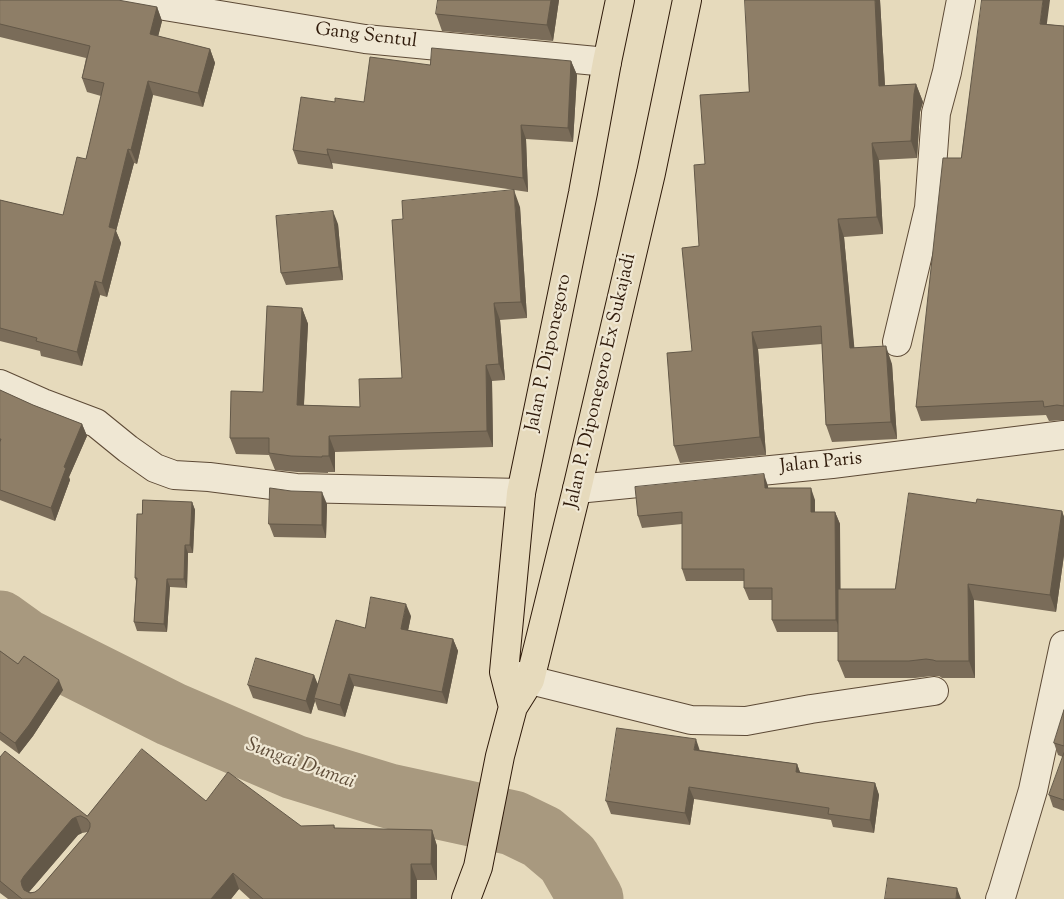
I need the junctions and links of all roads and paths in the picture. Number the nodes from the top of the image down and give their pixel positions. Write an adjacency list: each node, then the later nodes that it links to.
1 (128, 0): 5 (street, Gang Sentul)
2 (620, 0): 6 (main road, Jalan P. Diponegoro)
3 (687, 0): 10 (main road, Jalan P. Diponegoro Ex Sukajadi)
4 (961, 0): 7 (street)
5 (188, 5): 6 (street, Gang Sentul)
6 (607, 62): 11 (main road, Jalan P. Diponegoro)
7 (897, 342)
8 (0, 384): 11 (street)
9 (1064, 435): 10 (street, Jalan Paris)
10 (577, 489): 14 (main road, Jalan P. Diponegoro Ex Sukajadi)
11 (521, 492): 13 (main road, Jalan P. Diponegoro)
12 (1064, 645): 18 (street)
13 (504, 672): 14 (street); 16 (main road, Jalan P. Diponegoro)
14 (530, 680): 15 (street); 16 (main road, Jalan P. Diponegoro Ex Sukajadi)
15 (934, 691)
16 (513, 707): 17 (main road, Jalan P. Diponegoro Ex Sukajadi)
17 (466, 899)
18 (1000, 899)

